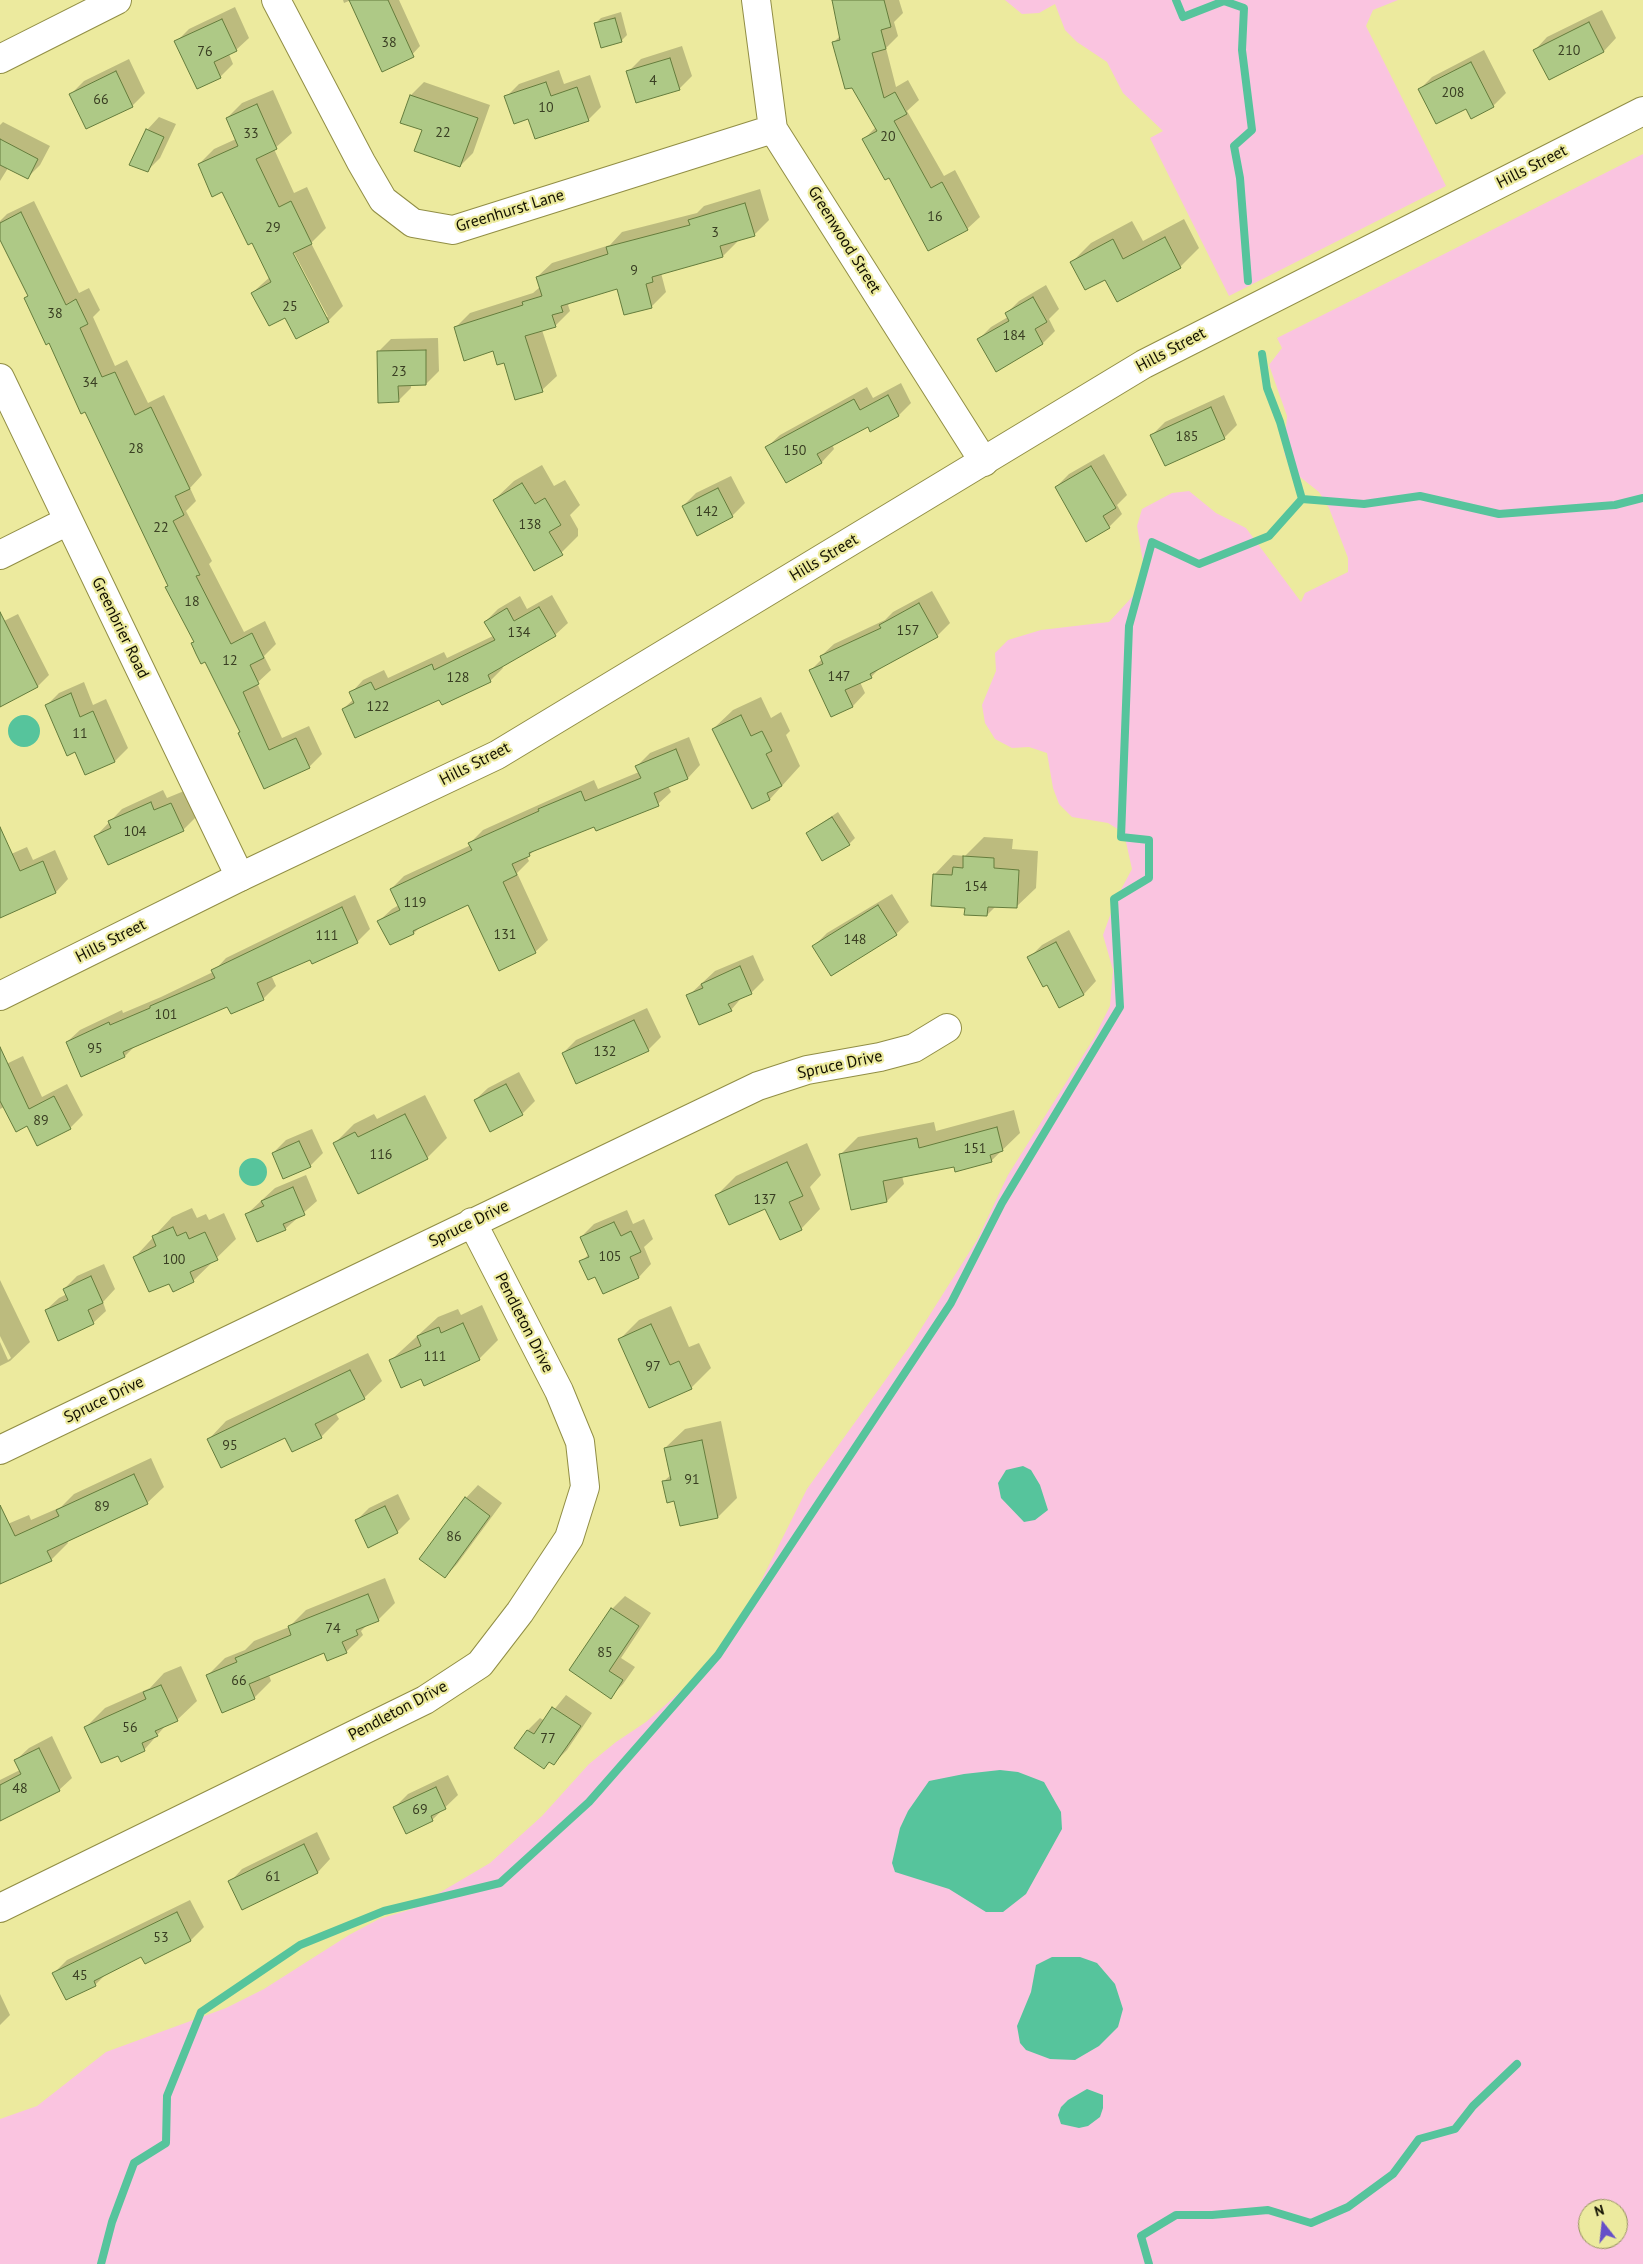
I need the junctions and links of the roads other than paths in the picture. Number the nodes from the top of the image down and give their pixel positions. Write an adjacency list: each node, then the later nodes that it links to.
1 (117, 0): 4 (street)
2 (276, 0): 6 (street, Greenhurst Lane)
3 (756, 0): 6 (street, Greenwood Street)
4 (0, 59)
5 (1643, 111): 8 (street, Hills Street)
6 (773, 129): 8 (street, Greenwood Street)
7 (0, 378): 9 (street, Greenbrier Road)
8 (984, 462): 11 (street, Hills Street)
9 (68, 521): 10 (street); 11 (street, Greenbrier Road)
10 (0, 555)
11 (240, 877): 12 (street, Hills Street)
12 (0, 996)
13 (947, 1028): 14 (street, Spruce Drive)
14 (472, 1222): 15 (street, Spruce Drive); 16 (street, Pendleton Drive)
15 (0, 1450)
16 (0, 1908)

